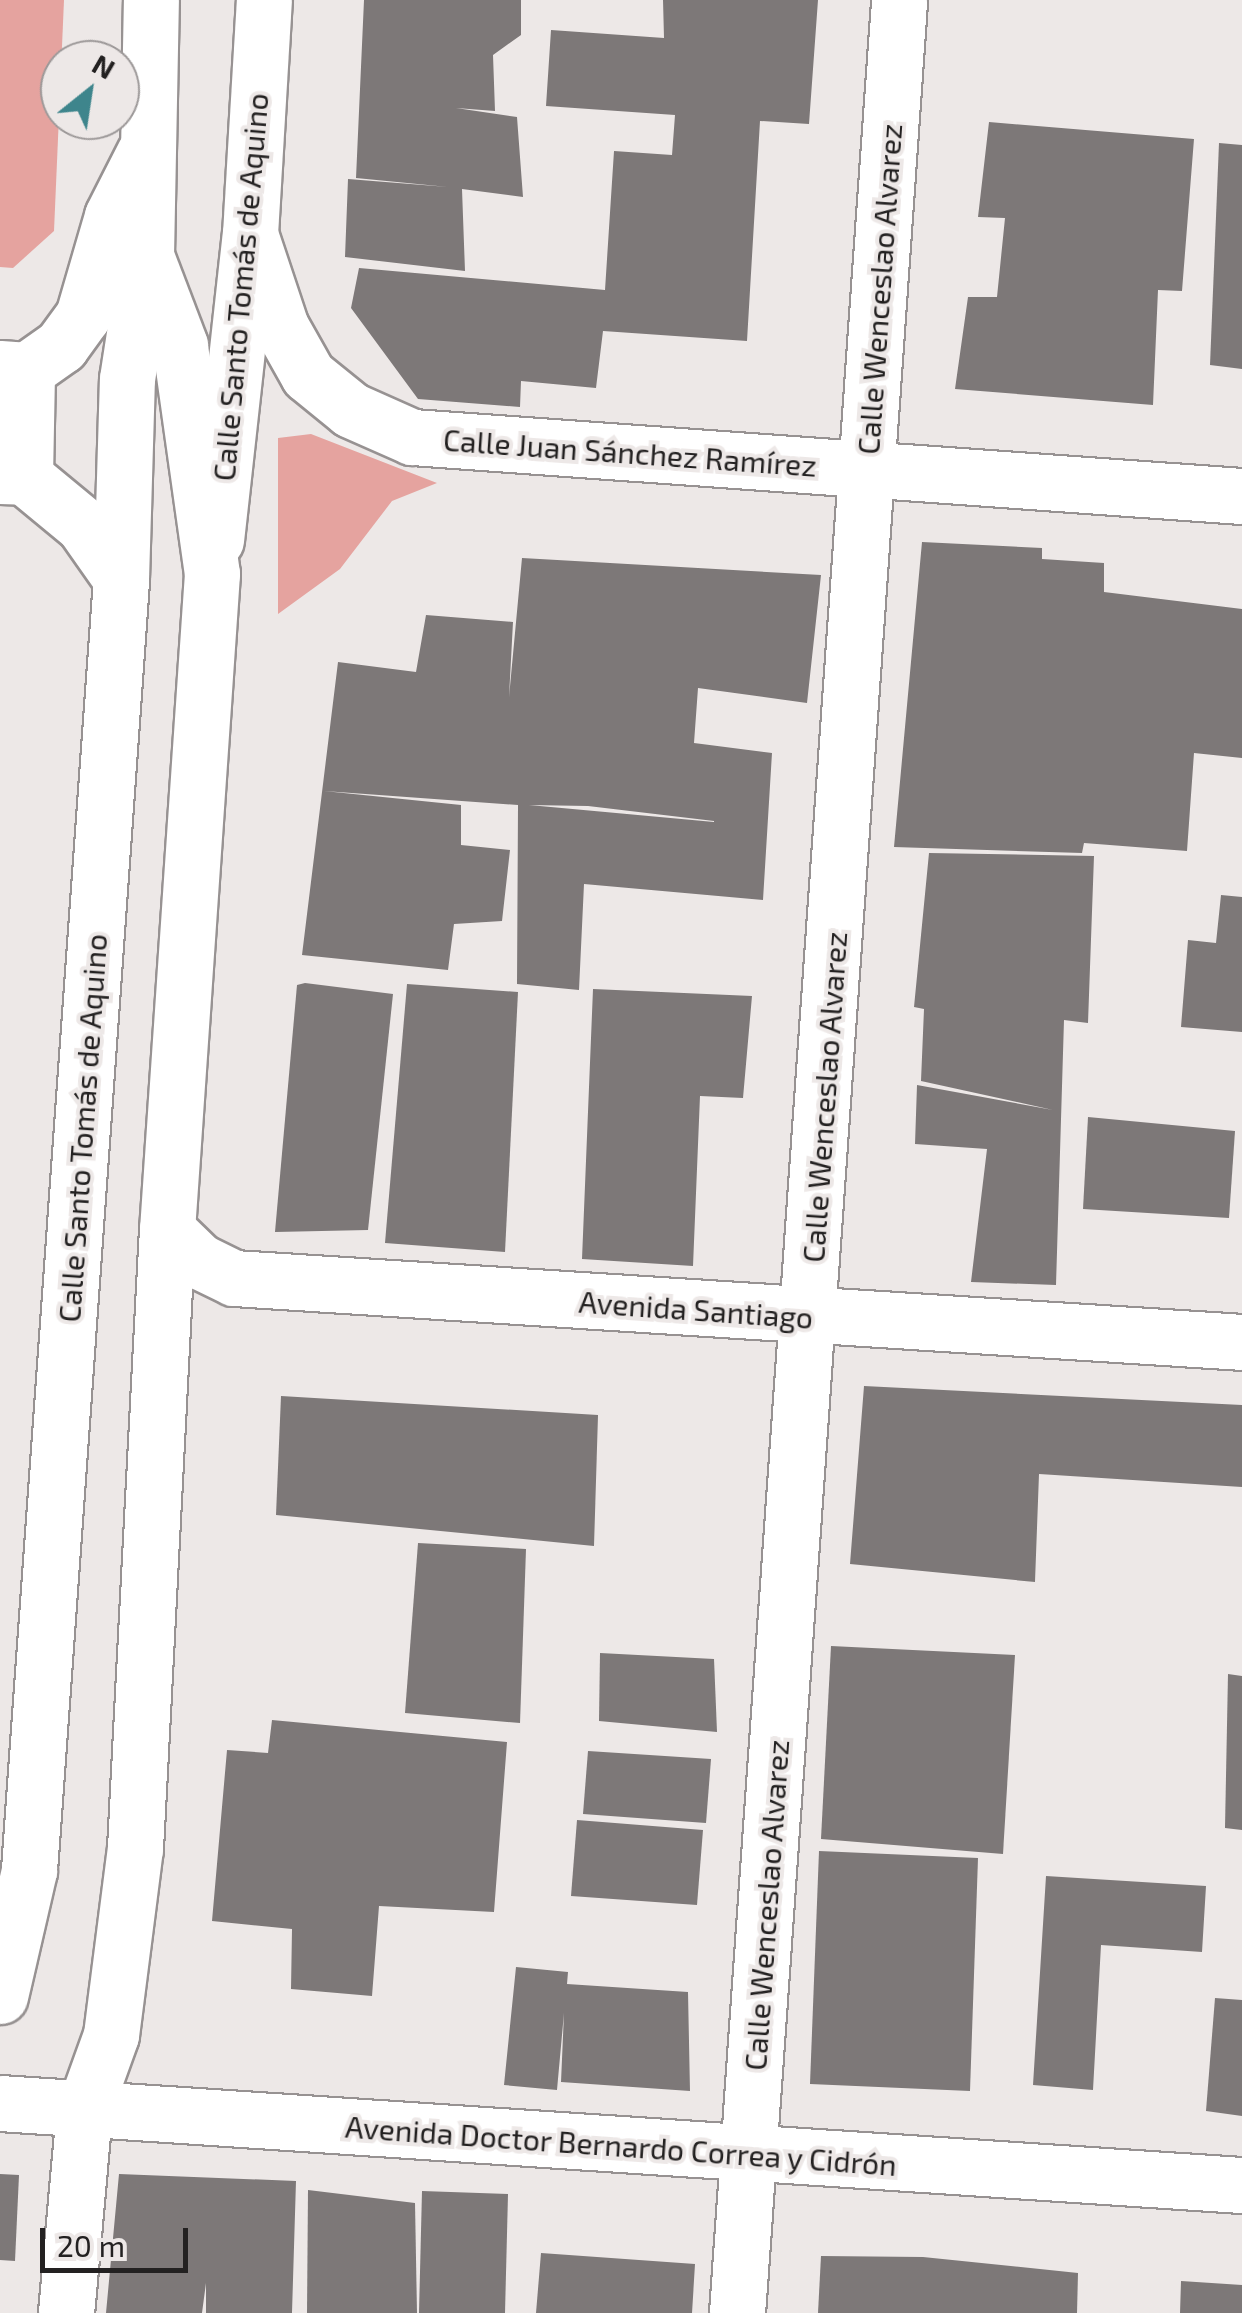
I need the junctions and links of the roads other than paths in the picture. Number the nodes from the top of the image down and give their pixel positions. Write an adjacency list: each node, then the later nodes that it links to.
1 (151, 0): 4 (street, Calle Santo Tomás de Aquino)
2 (264, 0): 5 (street, Calle Santo Tomás de Aquino)
3 (899, 0): 8 (street, Calle Wenceslao Alvarez)
4 (144, 153): 6 (street, Calle Santo Tomás de Aquino); 7 (street)
5 (250, 234): 8 (street, Calle Juan Sánchez Ramírez); 11 (street, Calle Santo Tomás de Aquino)
6 (146, 256): 11 (street, Calle Santo Tomás de Aquino); 12 (street, Calle Santo Tomás de Aquino)
7 (13, 369): 9 (street)
8 (866, 469): 10 (street, Calle Juan Sánchez Ramírez); 14 (street, Calle Wenceslao Alvarez)
9 (12, 477): 12 (street)
10 (1242, 496)
11 (212, 574): 13 (street, Calle Santo Tomás de Aquino)
12 (121, 579): 16 (street, Calle Santo Tomás de Aquino)
13 (167, 1230): 14 (street, Avenida Santiago); 18 (street, Calle Santo Tomás de Aquino)
14 (809, 1316): 15 (street, Avenida Santiago); 19 (street, Calle Wenceslao Alvarez)
15 (1242, 1342)
16 (0, 1996)
17 (0, 2103): 18 (street, Avenida Doctor Bernardo Correa y Cidrón)
18 (84, 2110): 19 (street, Avenida Doctor Bernardo Correa y Cidrón); 21 (street, Calle Santo Tomás de Aquino)
19 (748, 2153): 20 (street, Avenida Doctor Bernardo Correa y Cidrón); 22 (street, Calle Wenceslao Alvarez)
20 (1242, 2184)
21 (66, 2313)
22 (738, 2313)

